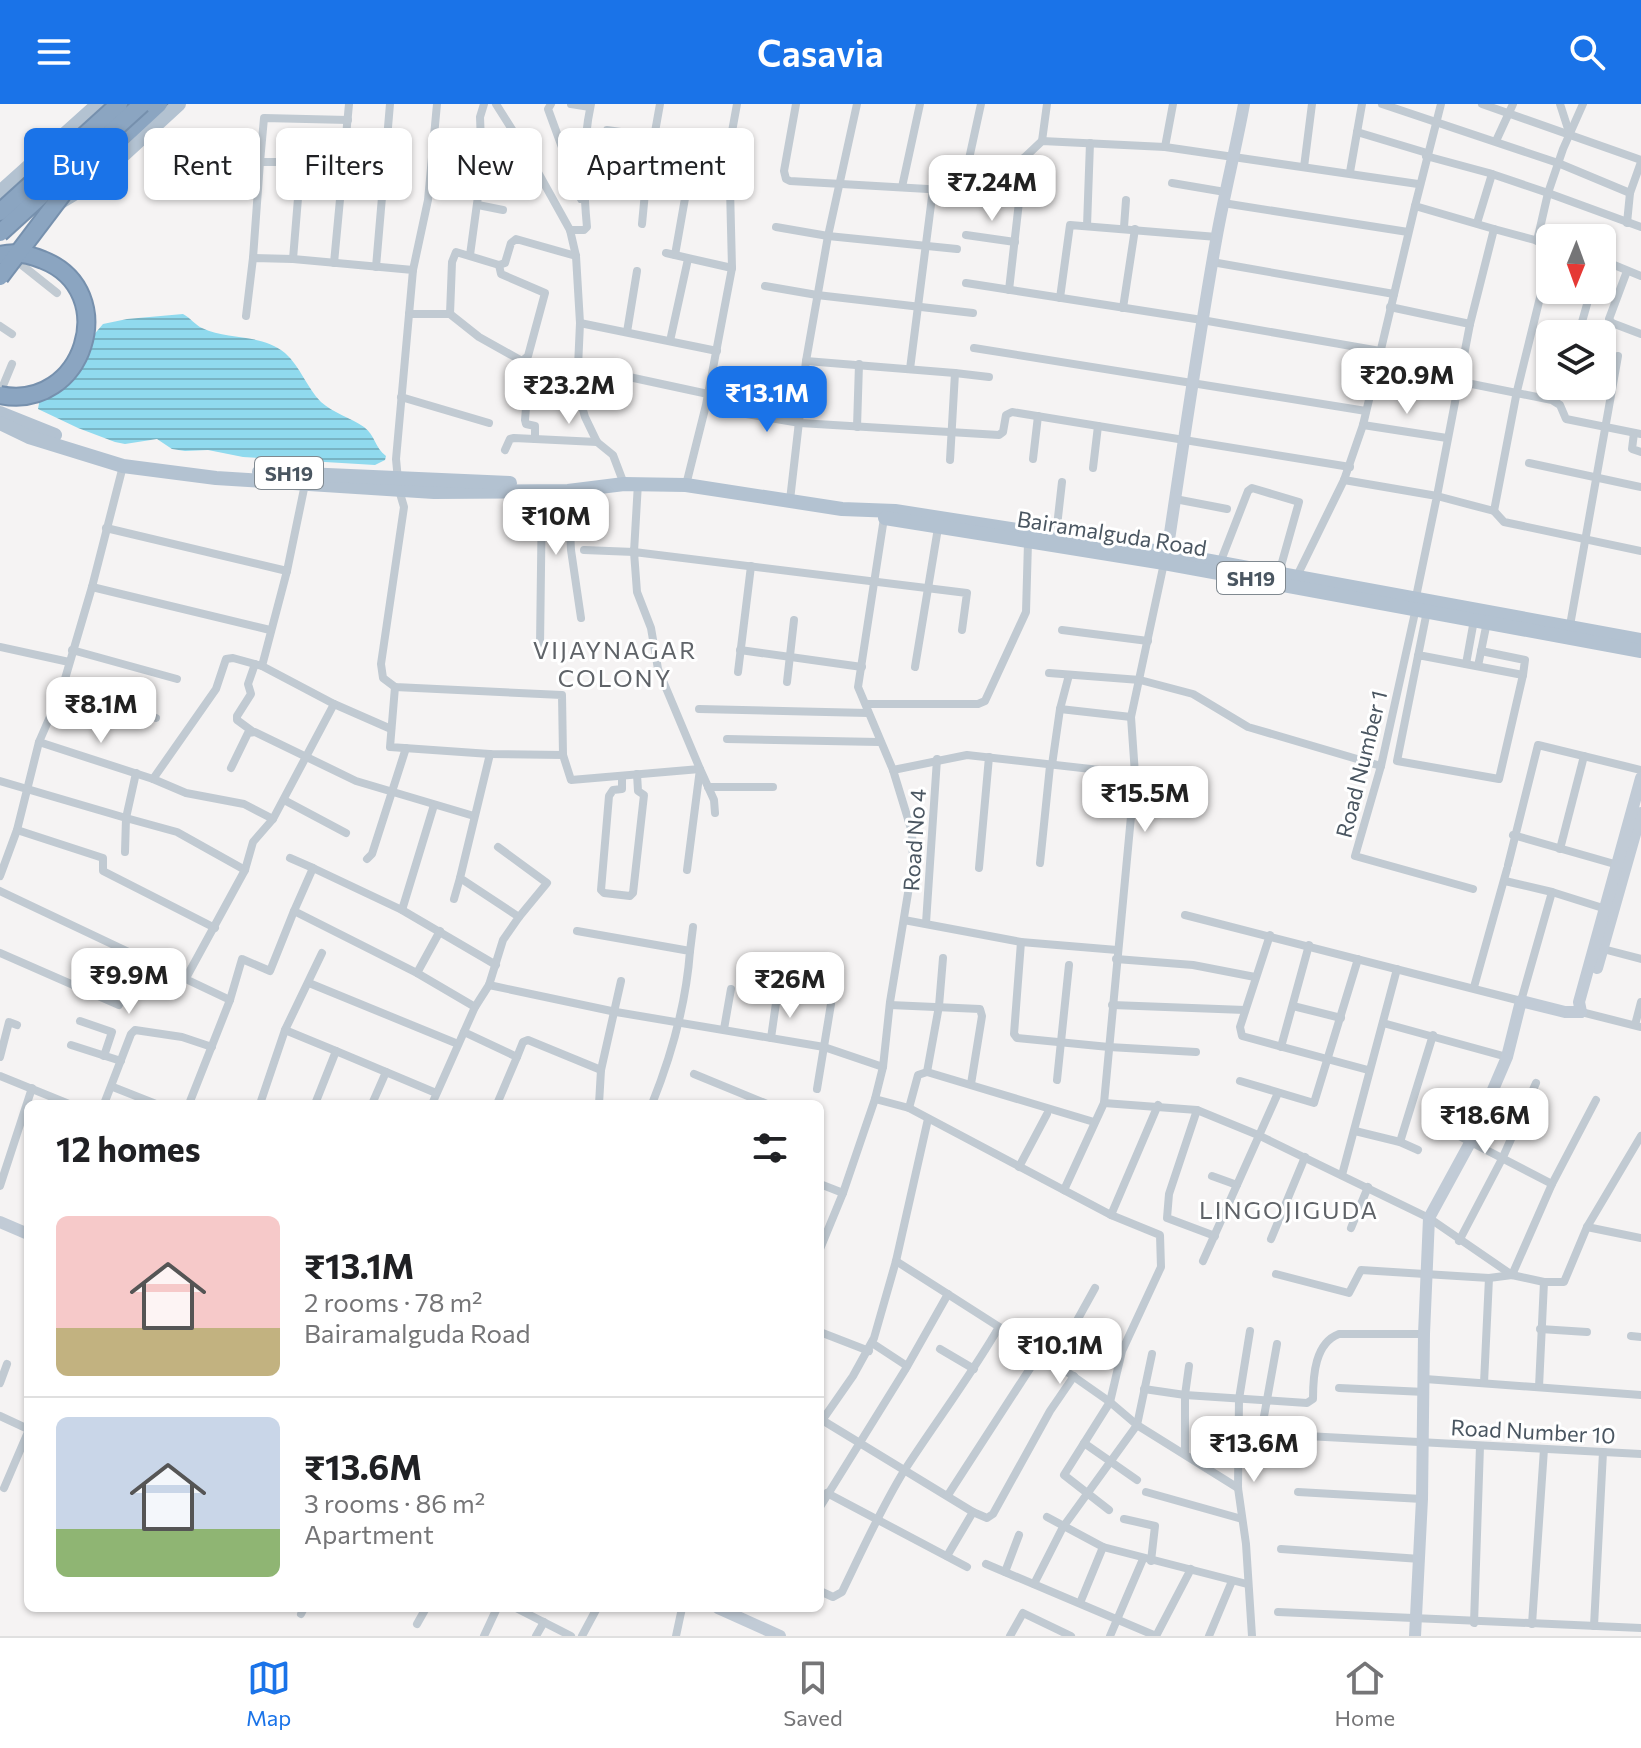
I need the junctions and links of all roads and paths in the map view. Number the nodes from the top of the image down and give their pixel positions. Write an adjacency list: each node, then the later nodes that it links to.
1 (98, 104): 33 (main road)
2 (119, 104): 77 (highway, bridge)
3 (142, 104): 90 (highway, bridge)
4 (159, 104): 114 (highway, bridge)
5 (179, 104): 72 (main road)
6 (349, 104): 31 (street)
7 (390, 104): 108 (street)
8 (437, 104): 110 (street)
9 (484, 104): 73 (street)
10 (496, 104): 88 (street)
11 (551, 104): 75 (street)
12 (571, 104): 29 (street)
13 (660, 104): 35 (street)
14 (737, 104): 36 (street)
15 (796, 104): 55 (street)
16 (857, 104): 55 (street)
17 (920, 104): 57 (street)
18 (981, 104): 59 (street)
19 (1047, 104): 39 (street)
20 (1173, 104): 42 (street)
21 (1244, 104): 44 (street)
22 (1312, 104): 50 (street)
23 (1362, 104): 37 (street)
24 (1382, 104): 32 (street)
25 (1441, 104): 32 (street)
26 (1482, 104): 30 (street)
27 (1560, 104): 38 (street)
28 (1583, 104): 38 (street)
29 (591, 106): 75 (street)
30 (1511, 108): 38 (street); 40 (street)
31 (348, 120): 34 (street); 47 (street)
32 (1435, 121): 40 (street); 43 (street)
33 (70, 128)
34 (347, 128)
35 (655, 128)
36 (733, 128)
37 (1357, 132): 43 (street); 52 (street)
38 (1571, 136): 46 (street); 49 (street)
39 (1042, 141): 41 (street); 45 (street)
40 (1496, 141): 49 (street)
41 (1090, 143): 42 (street); 82 (street)
42 (1165, 147): 44 (street)
43 (1426, 154): 53 (street); 56 (street)
44 (1235, 156): 50 (street); 63 (street)
45 (1024, 158): 59 (street); 95 (street)
46 (1641, 161): 62 (street)
47 (260, 162): 48 (street)
48 (276, 162)
49 (1558, 163): 61 (street); 62 (street)
50 (1304, 167): 52 (street)
51 (24, 169): 60 (main road)
52 (1350, 172): 56 (street)
53 (1492, 174): 61 (street); 78 (street)
54 (1172, 183): 63 (street)
55 (841, 184): 57 (street); 92 (street)
56 (1418, 184): 74 (street)
57 (902, 187): 58 (street)
58 (933, 189): 59 (street); 96 (street)
59 (962, 191)
60 (0, 192)
61 (1548, 193): 79 (street); 81 (street)
62 (1630, 193): 79 (street)
63 (1224, 198): 89 (street); 93 (street)
64 (57, 200): 72 (main road)
65 (257, 200): 101 (street)
66 (298, 200): 102 (street)
67 (341, 200): 105 (street)
68 (644, 200): 80 (street)
69 (684, 200): 103 (street)
70 (730, 200): 109 (street)
71 (1126, 200): 84 (street)
72 (59, 203): 98 (main road)
73 (478, 205): 76 (street); 99 (street)
74 (1415, 206): 78 (street); 89 (street)
75 (584, 207): 88 (street)
76 (503, 210)
77 (0, 212)
78 (1477, 223): 87 (street)
79 (1627, 223): 85 (street)
80 (642, 224)
81 (1541, 224)
82 (1087, 226): 84 (street); 121 (street)
83 (776, 227): 92 (street)
84 (1124, 227): 86 (street)
85 (1641, 227)
86 (1135, 229): 93 (street); 125 (street)
87 (1494, 229): 94 (street); 132 (street)
88 (570, 230): 100 (street)
89 (1408, 232): 119 (street)
90 (0, 233)
91 (966, 235): 95 (street)
92 (828, 236): 96 (street); 120 (street)
93 (1217, 237): 104 (street)
94 (1536, 241)
95 (1015, 242): 117 (street)
96 (925, 246): 97 (street); 123 (street)
97 (957, 249)
98 (2, 255): 118 (street); 156 (highway, bridge)
99 (470, 255): 106 (street); 128 (street)
100 (576, 256): 106 (street); 131 (street)
101 (253, 258): 102 (street); 129 (street)
102 (293, 259): 105 (street)
103 (688, 259): 109 (street); 137 (street)
104 (1212, 262): 119 (street); 130 (street)
105 (334, 263): 108 (street)
106 (499, 265): 142 (street)
107 (1616, 266): 112 (street)
108 (376, 267): 110 (street)
109 (732, 268): 139 (street)
110 (413, 270): 127 (street)
111 (637, 271): 134 (street)
112 (1627, 271): 113 (street); 136 (street)
113 (1641, 276)
114 (0, 277)
115 (966, 283): 117 (street)
116 (765, 286): 120 (street)
117 (1009, 290): 121 (street)
118 (57, 293)
119 (1394, 294): 124 (street)
120 (817, 295): 123 (street); 143 (street)
121 (1060, 298): 125 (street)
122 (1538, 304): 155 (street)
123 (918, 306): 126 (street); 148 (street)
124 (1390, 307): 132 (street); 140 (street)
125 (1123, 308): 130 (street)
126 (973, 313)
127 (409, 314): 128 (street); 158 (street)
128 (450, 314): 142 (street)
129 (246, 316)
130 (1202, 320): 140 (street); 153 (street)
131 (580, 323): 134 (street); 147 (street)
132 (1470, 324): 152 (street)
133 (0, 326): 135 (street)
134 (627, 332): 137 (street)
135 (12, 334)
136 (1641, 334)
137 (670, 341): 139 (street)
138 (974, 348): 153 (street)
139 (717, 351): 157 (street)
140 (1380, 351): 146 (street)
141 (1618, 356): 169 (street)
142 (522, 361): 149 (street)
143 (806, 361): 145 (street); 165 (street)
144 (12, 364): 156 (street)
145 (859, 364): 148 (street); 168 (street)
146 (1377, 365): 152 (street); 159 (street)
147 (578, 366): 154 (street); 157 (street)
148 (910, 369): 150 (street)
149 (529, 370): 154 (street); 173 (street)
150 (955, 373): 151 (street); 170 (street)
151 (989, 377)
152 (1458, 380): 155 (street); 172 (street)
153 (1193, 381): 159 (street); 174 (street)
154 (577, 389): 175 (street)
155 (1517, 391): 169 (street); 202 (street)
156 (0, 394)
157 (708, 394): 192 (street)
158 (401, 397): 164 (street); 190 (street)
159 (1366, 411): 166 (street)
160 (0, 413): 176 (main road, Bairamalguda Road / SH19)
161 (740, 413): 165 (street)
162 (1038, 416): 167 (street); 170 (street); 179 (street)
163 (0, 423): 176 (main road, Bairamalguda Road / SH19)
164 (489, 423)
165 (800, 423): 168 (street); 199 (street)
166 (1363, 425): 172 (street); 183 (street)
167 (1098, 426): 174 (street); 184 (street)
168 (857, 427): 170 (street)
169 (1605, 428): 171 (street); 185 (street)
170 (952, 432): 180 (street)
171 (1637, 434): 178 (street)
172 (1447, 438): 197 (street)
173 (535, 439): 175 (street); 177 (street)
174 (1184, 440): 183 (street); 198 (street)
175 (597, 442): 191 (street)
176 (67, 444): 182 (main road, Bairamalguda Road / SH19); 186 (main road, Bairamalguda Road / SH19)
177 (505, 450)
178 (1641, 452)
179 (1033, 459)
180 (950, 460)
181 (1529, 463): 185 (street)
182 (123, 466): 189 (main road, Bairamalguda Road / SH19); 204 (street)
183 (1350, 467): 187 (street)
184 (1093, 468)
185 (1596, 478): 193 (street); 207 (street)
186 (347, 480): 189 (main road, Bairamalguda Road / SH19); 190 (main road, Bairamalguda Road / SH19)
187 (1344, 480): 197 (street); 217 (street)
188 (1062, 482): 206 (street)
189 (305, 484): 215 (street)
190 (398, 484): 194 (main road, Bairamalguda Road / SH19); 195 (main road, Bairamalguda Road / SH19); 252 (street)
191 (631, 484): 192 (main road, Bairamalguda Road / SH19); 194 (main road, Bairamalguda Road / SH19); 211 (street)
192 (686, 485): 199 (main road, Bairamalguda Road / SH19)
193 (1641, 487)
194 (585, 488): 196 (main road, Bairamalguda Road / SH19)
195 (542, 491): 196 (main road, Bairamalguda Road / SH19); 231 (street)
196 (568, 491): 222 (street)
197 (1437, 496): 202 (street); 221 (street)
198 (1175, 499): 200 (street); 212 (street)
199 (790, 500): 201 (main road, Bairamalguda Road / SH19)
200 (1227, 509)
201 (860, 511): 203 (main road, Bairamalguda Road / SH19); 206 (main road, Bairamalguda Road / SH19)
202 (1494, 511): 207 (street)
203 (884, 518): 205 (main road, Bairamalguda Road / SH19); 218 (street)
204 (106, 528): 215 (street); 219 (street)
205 (938, 528): 208 (main road, Bairamalguda Road / SH19); 220 (street)
206 (1056, 535): 212 (main road, Bairamalguda Road / SH19)
207 (1584, 540): 210 (street); 228 (street)
208 (1028, 542): 212 (main road, Bairamalguda Road / SH19); 255 (street)
209 (584, 550): 211 (street)
210 (1641, 551)
211 (634, 552): 214 (street); 275 (street)
212 (1166, 558): 213 (main road, Bairamalguda Road / SH19); 221 (main road, Bairamalguda Road / SH19); 230 (street)
213 (1220, 563): 216 (main road, Bairamalguda Road / SH19); 216 (street)
214 (751, 566): 218 (street); 234 (street)
215 (287, 571): 225 (street)
216 (1279, 573): 217 (main road, Bairamalguda Road / SH19)
217 (1297, 576): 221 (main road, Bairamalguda Road / SH19)
218 (874, 580): 220 (street); 243 (street)
219 (92, 587): 225 (street); 233 (street)
220 (927, 588): 226 (street); 244 (street)
221 (1420, 605): 224 (main road, Bairamalguda Road / SH19); 228 (main road, Bairamalguda Road / SH19); 237 (street); 273 (street, Road Number 1)
222 (581, 618)
223 (794, 620): 238 (street)
224 (1480, 620): 228 (main road, Bairamalguda Road / SH19); 235 (street); 240 (street)
225 (270, 630): 241 (street)
226 (962, 630)
227 (1062, 630): 230 (street)
228 (1569, 632): 229 (main road, Bairamalguda Road / SH19); 236 (main road, Bairamalguda Road / SH19)
229 (1641, 640)
230 (1148, 641): 250 (street)
231 (540, 646)
232 (0, 647): 239 (street)
233 (72, 650): 239 (street); 249 (street)
234 (740, 650): 238 (street); 245 (street)
235 (1481, 651): 242 (street); 248 (street)
236 (1641, 651)
237 (1418, 655): 240 (street); 248 (street)
238 (790, 657): 243 (street); 251 (street)
239 (69, 662): 253 (street)
240 (1466, 664): 242 (street)
241 (258, 665): 254 (street); 261 (street); 283 (street)
242 (1478, 666): 248 (street)
243 (862, 667): 255 (street)
244 (915, 667)
245 (738, 672)
246 (1049, 673): 247 (street)
247 (1069, 675): 250 (street); 257 (street)
248 (1523, 675)
249 (177, 679)
250 (1140, 680): 258 (street); 273 (street)
251 (787, 682)
252 (395, 687): 260 (street); 267 (street)
253 (62, 689): 259 (street); 263 (street)
254 (334, 704): 260 (street); 269 (street)
255 (867, 708): 256 (street); 264 (street)
256 (699, 709)
257 (1060, 709): 258 (street); 272 (street)
258 (1131, 717): 280 (street)
259 (156, 718)
260 (391, 729): 265 (street)
261 (252, 731): 269 (street); 274 (street)
262 (727, 739): 264 (street)
263 (39, 742): 278 (street); 287 (street)
264 (879, 742): 276 (street)
265 (406, 748): 266 (street); 288 (street)
266 (490, 754): 267 (street); 293 (street)
267 (563, 755): 281 (street)
268 (1584, 756): 277 (street); 298 (street); 301 (street)
269 (307, 757): 288 (street); 289 (street)
270 (989, 757): 271 (street); 272 (street); 308 (street)
271 (937, 759): 276 (street); 324 (street, Road No 4)
272 (1051, 766): 280 (street); 305 (street)
273 (1381, 766): 314 (street, Road Number 1)
274 (231, 768)
275 (700, 769): 279 (street); 285 (street); 310 (street)
276 (893, 770): 323 (street)
277 (1641, 770)
278 (136, 773): 283 (street); 294 (street)
279 (637, 774): 281 (street); 281 (street)
280 (1135, 774): 336 (street)
281 (622, 776)
282 (1641, 778): 299 (street)
283 (153, 779): 295 (street)
284 (0, 781): 287 (street)
285 (708, 787): 286 (street); 291 (street)
286 (773, 787)
287 (26, 790): 294 (street); 296 (street)
288 (394, 792): 290 (street); 304 (street)
289 (284, 800): 295 (street); 297 (street)
290 (434, 805): 293 (street); 319 (street)
291 (715, 813)
292 (1641, 813): 299 (street)
293 (474, 816): 312 (street)
294 (126, 818): 302 (street); 309 (street)
295 (273, 819): 309 (street)
296 (17, 830): 311 (street); 326 (street)
297 (346, 833)
298 (1513, 835): 301 (street); 313 (street)
299 (1633, 839): 306 (street); 332 (street)
300 (498, 847): 322 (street)
301 (1560, 849): 306 (street)
302 (125, 852)
303 (290, 858): 307 (street)
304 (367, 859)
305 (1040, 863)
306 (1618, 865): 318 (street)
307 (313, 868): 319 (street); 320 (street)
308 (979, 868)
309 (245, 870): 326 (street)
310 (687, 870)
311 (0, 876)
312 (460, 878): 317 (street); 322 (street)
313 (1505, 881): 316 (street); 349 (street)
314 (1473, 889)
315 (0, 891): 345 (street)
316 (1552, 892): 318 (street); 353 (street)
317 (454, 899)
318 (1606, 909): 364 (street)
319 (402, 910): 327 (street)
320 (294, 911): 343 (street); 352 (street)
321 (1185, 915): 329 (street)
322 (519, 917): 340 (street)
323 (904, 920): 324 (street); 357 (street)
324 (926, 923): 330 (street)
325 (693, 927): 333 (street)
326 (215, 928): 345 (street)
327 (440, 931): 340 (street); 343 (street)
328 (577, 931): 333 (street)
329 (1270, 935): 331 (street); 344 (street)
330 (1021, 942): 336 (street); 376 (street)
331 (1309, 945): 338 (street); 360 (street)
332 (1603, 949): 339 (street); 364 (street)
333 (690, 951): 367 (street)
334 (0, 953): 356 (street)
335 (322, 953): 347 (street)
336 (1116, 954): 344 (street); 358 (street)
337 (943, 958): 359 (street)
338 (1358, 959): 342 (street); 365 (street)
339 (1641, 959)
340 (496, 965): 348 (street)
341 (1069, 965): 376 (street)
342 (1397, 969): 349 (street); 369 (street)
343 (417, 973): 361 (street)
344 (1255, 977): 362 (street)
345 (186, 978): 352 (street)
346 (621, 981): 363 (street)
347 (309, 983): 372 (street); 377 (street)
348 (489, 985): 361 (street); 363 (street)
349 (1474, 987): 353 (street)
350 (731, 989): 371 (street)
351 (777, 996): 375 (street)
352 (230, 1000): 379 (street)
353 (1521, 1001): 364 (street); 388 (street)
354 (1641, 1002): 370 (street)
355 (831, 1004): 380 (street)
356 (119, 1005)
357 (890, 1005): 359 (street); 391 (street)
358 (1112, 1005): 362 (street); 381 (street)
359 (939, 1006): 395 (street); 401 (street)
360 (1293, 1006): 365 (street); 382 (street)
361 (475, 1007): 373 (street)
362 (1245, 1010): 382 (street)
363 (616, 1012): 367 (street); 392 (street)
364 (1581, 1012): 370 (street)
365 (1341, 1018): 389 (street)
366 (80, 1021): 385 (street)
367 (680, 1021): 371 (street); 419 (street)
368 (9, 1022): 386 (street)
369 (1383, 1023): 374 (street); 393 (street)
370 (1638, 1026)
371 (724, 1029): 375 (street)
372 (285, 1030): 383 (street); 413 (street)
373 (464, 1032): 377 (street); 387 (street)
374 (1433, 1035): 388 (street); 435 (street)
375 (771, 1038): 380 (street)
376 (1061, 1041): 381 (street); 398 (street)
377 (458, 1044): 405 (street)
378 (71, 1045): 385 (street)
379 (212, 1047): 390 (street); 412 (street)
380 (824, 1047): 391 (street); 404 (street)
381 (1109, 1047): 384 (street); 422 (street)
382 (1281, 1047): 389 (street)
383 (336, 1051): 394 (street); 414 (street)
384 (1196, 1052)
385 (104, 1056): 390 (street)
386 (0, 1057)
387 (517, 1057): 392 (street); 417 (street)
388 (1507, 1057): 434 (street)
389 (1329, 1059): 393 (street); 406 (street)
390 (121, 1061): 402 (street)
391 (883, 1067): 407 (street)
392 (601, 1070): 418 (street)
393 (1368, 1070): 431 (street)
394 (386, 1072): 405 (street); 415 (street)
395 (927, 1072): 401 (street); 424 (street)
396 (694, 1074): 420 (street)
397 (0, 1076): 403 (street)
398 (1057, 1080)
399 (1240, 1081): 406 (street)
400 (1536, 1083): 438 (street)
401 (971, 1084): 429 (street)
402 (113, 1087): 410 (street); 411 (street)
403 (32, 1088): 408 (street); 409 (street)
404 (817, 1089)
405 (436, 1093): 416 (street)
406 (1278, 1093): 432 (street)
407 (875, 1099): 424 (street); 449 (street)
408 (28, 1100)
409 (60, 1100)
410 (106, 1100)
411 (146, 1100)
412 (191, 1100)
413 (261, 1100)
414 (317, 1100)
415 (374, 1100)
416 (433, 1100)
417 (499, 1100)
418 (599, 1100)
419 (654, 1100)
420 (744, 1100)
421 (1596, 1100): 443 (street)
422 (1104, 1103): 423 (street); 429 (street)
423 (1158, 1105): 426 (street); 450 (street)
424 (909, 1108): 428 (street)
425 (24, 1109): 439 (street)
426 (1197, 1110): 432 (street); 451 (street)
427 (1047, 1114): 440 (street)
428 (928, 1119): 440 (street); 463 (street)
429 (1094, 1122): 448 (street)
430 (1434, 1123): 434 (street)
431 (1355, 1131): 435 (street); 441 (street)
432 (1258, 1135): 437 (street); 444 (street)
433 (1641, 1136): 454 (street)
434 (1471, 1141): 438 (street); 452 (street)
435 (1400, 1142): 436 (street)
436 (1418, 1150)
437 (1305, 1157): 441 (street); 461 (street)
438 (1503, 1157): 443 (street); 462 (street)
439 (5, 1160): 445 (street)
440 (1019, 1167): 448 (street)
441 (1342, 1175): 447 (street)
442 (1212, 1176): 444 (street)
443 (1552, 1184): 467 (street)
444 (1237, 1185): 458 (street)
445 (0, 1186)
446 (824, 1186): 449 (street)
447 (1368, 1187): 452 (street); 455 (street)
448 (1064, 1190): 450 (street)
449 (843, 1193): 460 (street)
450 (1111, 1215): 457 (street)
451 (1167, 1218): 457 (street); 458 (street)
452 (1429, 1218): 462 (street); 466 (street)
453 (0, 1222): 456 (street)
454 (1587, 1227): 459 (street); 469 (street)
455 (1351, 1228)
456 (24, 1232)
457 (1160, 1235): 500 (street)
458 (1215, 1236): 464 (street)
459 (1641, 1238)
460 (824, 1239)
461 (1271, 1239)
462 (1459, 1241): 467 (street)
463 (896, 1261): 471 (street); 481 (street)
464 (1203, 1261)
465 (1276, 1274): 466 (street)
466 (1425, 1275): 468 (street); 478 (street)
467 (1512, 1275): 468 (street); 469 (street)
468 (1489, 1278): 492 (street)
469 (1544, 1282): 474 (street)
470 (1095, 1288): 472 (street)
471 (948, 1294): 473 (street); 487 (street)
472 (1073, 1325): 480 (street); 485 (street)
473 (999, 1327): 483 (street); 489 (street)
474 (1540, 1329): 476 (street); 494 (street)
475 (1250, 1331): 499 (street)
476 (1587, 1332)
477 (824, 1333): 481 (street)
478 (1424, 1334): 493 (street); 501 (street)
479 (1277, 1344): 501 (street)
480 (1114, 1346)
481 (870, 1347): 487 (street); 503 (street)
482 (940, 1349): 489 (street)
483 (1040, 1353): 485 (street); 527 (street)
484 (1152, 1354): 496 (street)
485 (1054, 1362): 490 (street)
486 (7, 1364): 491 (street)
487 (907, 1366): 509 (street)
488 (1189, 1366): 497 (street)
489 (974, 1369): 519 (street)
490 (1074, 1376): 500 (street); 531 (street)
491 (0, 1383)
492 (1484, 1383): 493 (street); 494 (street)
493 (1425, 1386): 495 (street); 511 (street)
494 (1539, 1387): 498 (street)
495 (1339, 1388)
496 (1144, 1389): 497 (street); 505 (street)
497 (1185, 1395): 499 (street); 516 (street)
498 (1641, 1395)
499 (1239, 1399): 501 (street); 514 (street)
500 (1110, 1402): 505 (street); 510 (street)
501 (1268, 1402): 514 (street)
502 (0, 1416): 506 (street)
503 (824, 1416)
504 (824, 1423): 509 (street)
505 (1137, 1425): 516 (street); 518 (street)
506 (24, 1428)
507 (1288, 1435): 511 (street, Road Number 10)
508 (24, 1440): 521 (street)
509 (858, 1443): 519 (street); 525 (street)
510 (1084, 1443): 518 (street); 526 (street)
511 (1424, 1444): 512 (street, Road Number 10); 529 (street)
512 (1480, 1446): 513 (street, Road Number 10); 562 (street)
513 (1544, 1449): 515 (street, Road Number 10); 564 (street)
514 (1239, 1452): 522 (street)
515 (1603, 1452): 517 (street, Road Number 10); 565 (street)
516 (1185, 1453): 522 (street)
517 (1641, 1454)
518 (1110, 1462): 520 (street); 526 (street)
519 (904, 1472): 527 (street); 533 (street)
520 (1137, 1480)
521 (4, 1488)
522 (1238, 1488): 535 (street)
523 (1146, 1492): 535 (street)
524 (1298, 1492): 529 (street)
525 (827, 1493): 528 (street); 533 (street)
526 (1086, 1494): 530 (street); 536 (street)
527 (948, 1495): 531 (street)
528 (824, 1499)
529 (1422, 1499): 541 (street)
530 (1109, 1510)
531 (973, 1512): 540 (street)
532 (1047, 1517): 536 (street)
533 (878, 1518): 540 (street); 550 (street)
534 (1124, 1519): 542 (street)
535 (1242, 1519): 549 (street)
536 (1063, 1527): 538 (street); 548 (street)
537 (1019, 1535): 546 (street)
538 (1103, 1547): 542 (street); 551 (street)
539 (1281, 1549): 541 (street)
540 (947, 1556): 544 (street)
541 (1420, 1559): 560 (street)
542 (1147, 1560): 545 (street); 559 (street)
543 (986, 1564): 546 (street)
544 (967, 1567)
545 (1191, 1569): 547 (street); 577 (street)
546 (1005, 1572): 548 (street)
547 (1232, 1581): 549 (street); 578 (street)
548 (1034, 1584): 551 (street)
549 (1247, 1584): 579 (street)
550 (824, 1593)
551 (1080, 1603): 559 (street)
552 (424, 1612): 563 (street)
553 (495, 1612): 568 (street)
554 (524, 1612): 561 (street)
555 (595, 1612): 571 (street)
556 (681, 1612): 572 (street)
557 (725, 1612): 567 (street)
558 (1278, 1612): 560 (street)
559 (1118, 1619): 576 (street); 577 (street)
560 (1417, 1619): 562 (street); 580 (street)
561 (544, 1622): 569 (street); 570 (street)
562 (1474, 1623): 564 (street)
563 (417, 1624)
564 (1532, 1624): 565 (street)
565 (1594, 1626): 566 (street)
566 (1641, 1628)
567 (757, 1631): 573 (street)
568 (484, 1636)
569 (536, 1636)
570 (571, 1636)
571 (582, 1636)
572 (676, 1636)
573 (780, 1636)
574 (1010, 1636): 575 (street)
575 (1071, 1636)
576 (1110, 1636)
577 (1156, 1636)
578 (1209, 1636)
579 (1252, 1636)
580 (1415, 1636)

